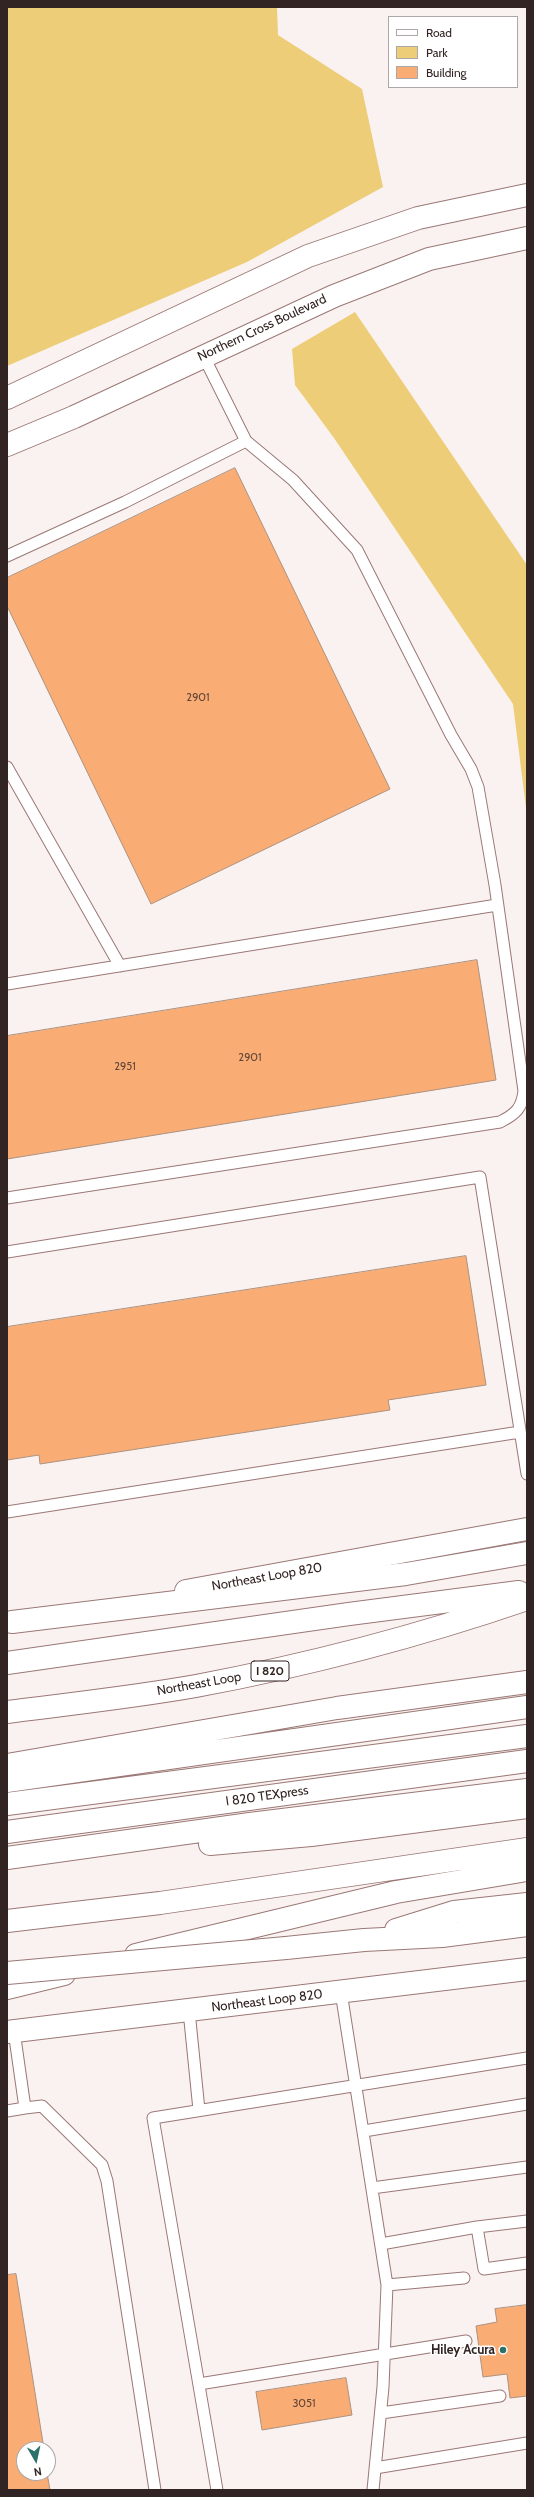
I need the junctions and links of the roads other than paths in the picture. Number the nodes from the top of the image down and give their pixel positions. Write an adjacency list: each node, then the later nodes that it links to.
1 (527, 195): 4 (main road)
2 (527, 238): 3 (main road, Northern Cross Boulevard)
3 (203, 355): 5 (lane); 6 (main road, Northern Cross Boulevard)
4 (7, 398)
5 (246, 441): 7 (lane); 9 (lane)
6 (7, 445)
7 (7, 556)
8 (7, 767): 10 (lane)
9 (497, 905): 10 (lane); 12 (lane)
10 (120, 966): 11 (lane)
11 (7, 984)
12 (7, 1198)
13 (7, 1252): 14 (lane)
14 (520, 1432): 15 (lane); 16 (lane)
15 (527, 1474)
16 (7, 1512)
17 (527, 1529): 21 (main road, Northeast Loop 820)
18 (527, 1553): 21 (main road)
19 (527, 1591): 22 (main road)
20 (527, 1599): 25 (main road, Northeast Loop / I 820)
21 (10, 1623)
22 (7, 1663)
23 (527, 1682): 28 (main road)
24 (527, 1707): 29 (main road)
25 (7, 1712)
26 (527, 1736): 31 (main road, I 820 TEXpress)
27 (527, 1761): 33 (main road, I 820 TEXpress)
28 (7, 1765)
29 (7, 1781)
30 (527, 1790): 34 (main road)
31 (7, 1804)
32 (527, 1807): 34 (main road)
33 (7, 1832)
34 (143, 1840): 36 (main road)
35 (527, 1849): 39 (main road)
36 (7, 1858)
37 (527, 1870): 44 (main road)
38 (527, 1904): 41 (main road)
39 (7, 1921)
40 (527, 1925): 41 (main road)
41 (364, 1940): 43 (main road, bridge)
42 (527, 1969): 45 (main road, Northeast Loop 820)
43 (7, 1973)
44 (7, 1988)
45 (341, 1992): 46 (main road, Northeast Loop 820); 49 (lane)
46 (189, 2011): 47 (main road, Northeast Loop 820); 52 (lane)
47 (11, 2032): 51 (lane)
48 (527, 2058): 49 (lane)
49 (356, 2084): 52 (lane); 54 (lane)
50 (527, 2104): 54 (lane)
51 (25, 2108): 53 (lane); 70 (lane)
52 (199, 2110): 65 (lane)
53 (7, 2111)
54 (364, 2131): 56 (lane)
55 (527, 2167): 56 (lane)
56 (372, 2188): 59 (lane)
57 (527, 2221): 58 (lane)
58 (477, 2227): 59 (lane); 60 (lane)
59 (381, 2244): 62 (lane)
60 (527, 2263)
61 (464, 2278): 62 (lane)
62 (387, 2286): 64 (lane)
63 (466, 2341): 64 (lane)
64 (385, 2354): 65 (lane); 67 (lane)
65 (199, 2384): 71 (lane)
66 (500, 2396): 67 (lane)
67 (381, 2413): 69 (lane)
68 (527, 2443): 69 (lane)
69 (375, 2468): 72 (lane)
70 (155, 2490)
71 (217, 2490)
72 (373, 2490)

